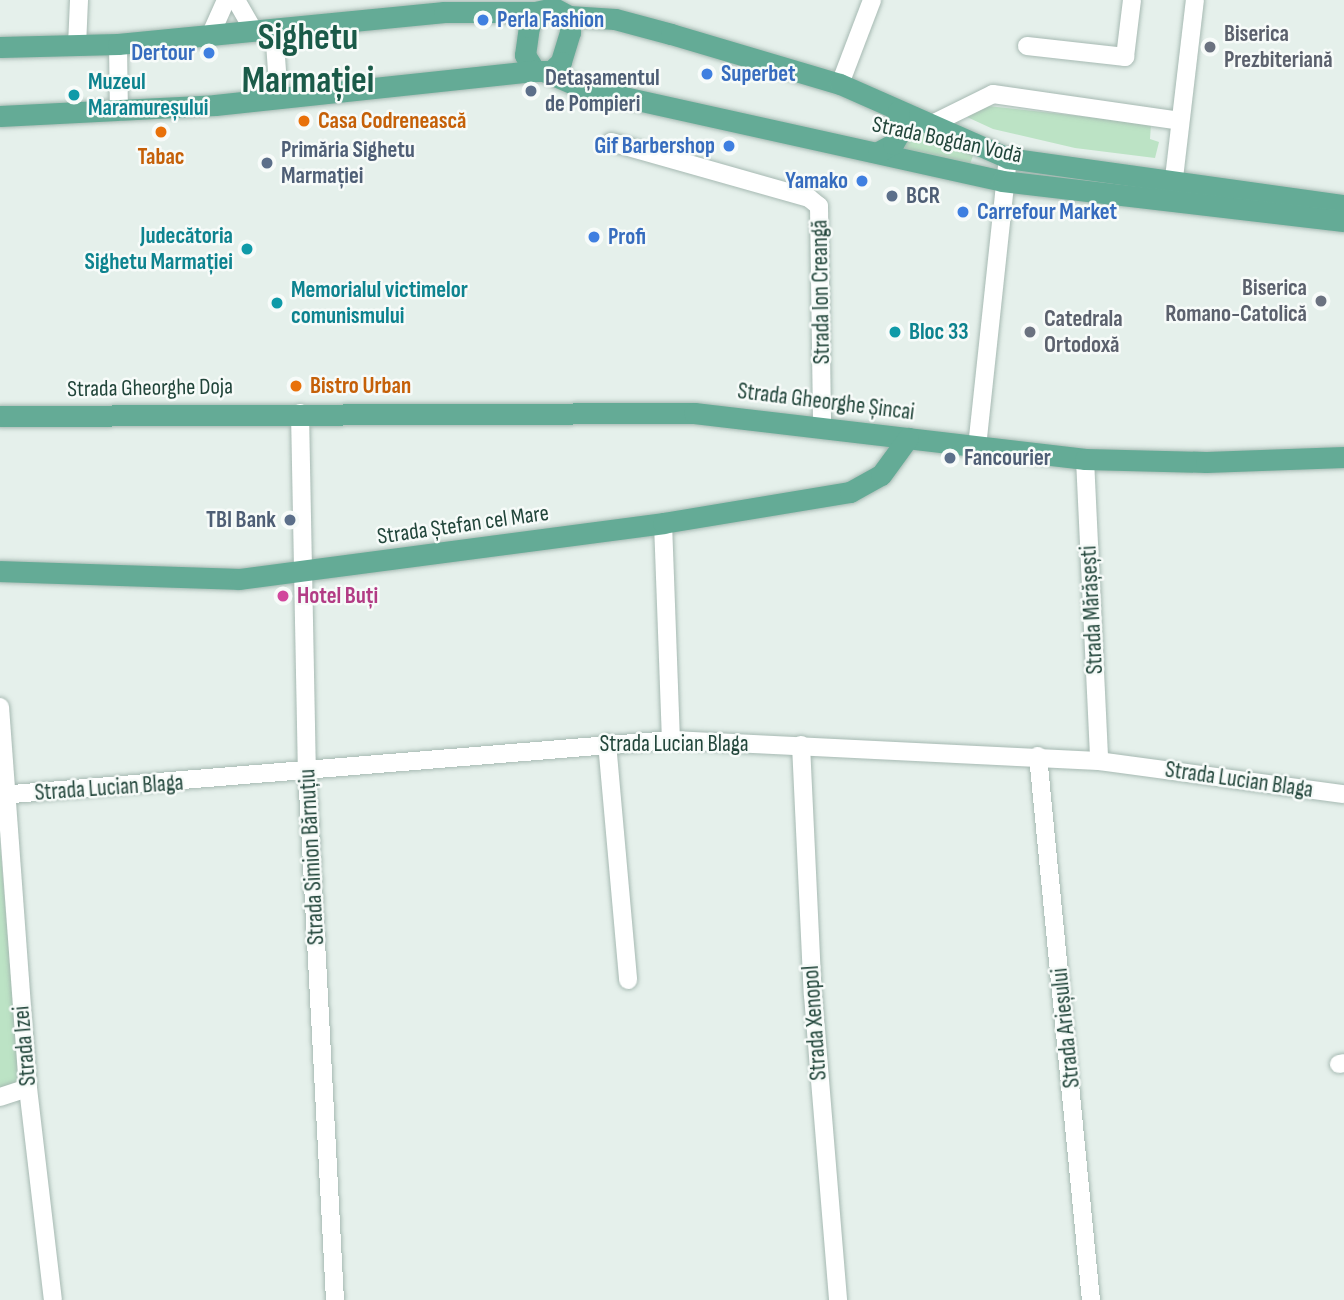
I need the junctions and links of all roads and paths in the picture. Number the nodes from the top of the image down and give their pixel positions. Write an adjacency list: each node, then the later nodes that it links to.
1 (79, 0): 15 (street)
2 (226, 0): 13 (street)
3 (236, 0): 12 (street)
4 (596, 0): 11 (main road)
5 (872, 0): 19 (street)
6 (1132, 0): 16 (street)
7 (1195, 0): 24 (street)
8 (443, 6): 9 (main road, Strada Bogdan Vodă); 12 (main road, Strada Bogdan Vodă)
9 (539, 7): 10 (main road, Strada Bogdan Vodă); 18 (main road)
10 (566, 9): 11 (main road, Strada Bogdan Vodă); 18 (main road)
11 (615, 19): 19 (main road, Strada Bogdan Vodă)
12 (264, 30): 13 (main road, Strada Bogdan Vodă); 20 (street)
13 (210, 36): 14 (main road, Strada Bogdan Vodă)
14 (118, 44): 15 (main road, Strada Bogdan Vodă); 22 (street)
15 (77, 46): 17 (main road, Strada Bogdan Vodă)
16 (1027, 46)
17 (0, 47)
18 (541, 72): 20 (main road, Strada Bogdan Vodă); 27 (main road, Strada Bogdan Vodă)
19 (840, 84): 21 (main road, Strada Bogdan Vodă)
20 (279, 99): 22 (main road, Strada Bogdan Vodă)
21 (898, 111): 25 (main road, Strada Bogdan Vodă); 27 (main road)
22 (119, 113): 23 (main road, Strada Bogdan Vodă)
23 (1, 117)
24 (1180, 121): 25 (street); 30 (street)
25 (930, 125): 28 (main road, Strada Bogdan Vodă)
26 (611, 142): 35 (street, Strada Ion Creangă)
27 (878, 152): 29 (main road, Strada Bogdan Vodă)
28 (1008, 158): 29 (street); 30 (main road, Strada Bogdan Vodă)
29 (1002, 181): 30 (main road, Strada Bogdan Vodă); 37 (street)
30 (1173, 190): 31 (main road, Strada Bogdan Vodă); 32 (main road, Strada Bogdan Vodă)
31 (1344, 205)
32 (1344, 221)
33 (300, 413): 34 (main road, Strada Gheorghe Doja); 35 (main road, Strada Gheorghe Șincai); 42 (street, Strada Simion Bărnuțiu)
34 (0, 416)
35 (822, 428): 36 (main road, Strada Gheorghe Șincai)
36 (908, 438): 37 (main road, Strada Gheorghe Șincai); 40 (main road, Strada Ștefan cel Mare)
37 (977, 447): 39 (main road, Strada Gheorghe Șincai)
38 (1344, 457): 39 (main road, Strada Gheorghe Șincai)
39 (1085, 458): 48 (street, Strada Mărășești)
40 (663, 523): 42 (main road, Strada Ștefan cel Mare); 44 (street)
41 (0, 571): 42 (main road, Strada Ștefan cel Mare)
42 (303, 574): 49 (street, Strada Simion Bărnuțiu)
43 (0, 707): 51 (street, Strada Izei)
44 (671, 740): 45 (street, Strada Lucian Blaga); 46 (street, Strada Lucian Blaga)
45 (607, 743): 49 (street, Strada Lucian Blaga); 52 (street)
46 (801, 745): 47 (street, Strada Lucian Blaga); 57 (street, Strada Xenopol)
47 (1038, 756): 48 (street, Strada Lucian Blaga); 58 (street, Strada Arieșului)
48 (1099, 761): 50 (street, Strada Lucian Blaga)
49 (307, 771): 51 (street, Strada Lucian Blaga); 56 (street, Strada Simion Bărnuțiu)
50 (1344, 794)
51 (1, 795): 53 (street, Strada Izei)
52 (628, 980)
53 (28, 1088): 54 (street); 55 (street, Strada Izei)
54 (0, 1097)
55 (53, 1300)
56 (335, 1300)
57 (838, 1300)
58 (1091, 1300)

